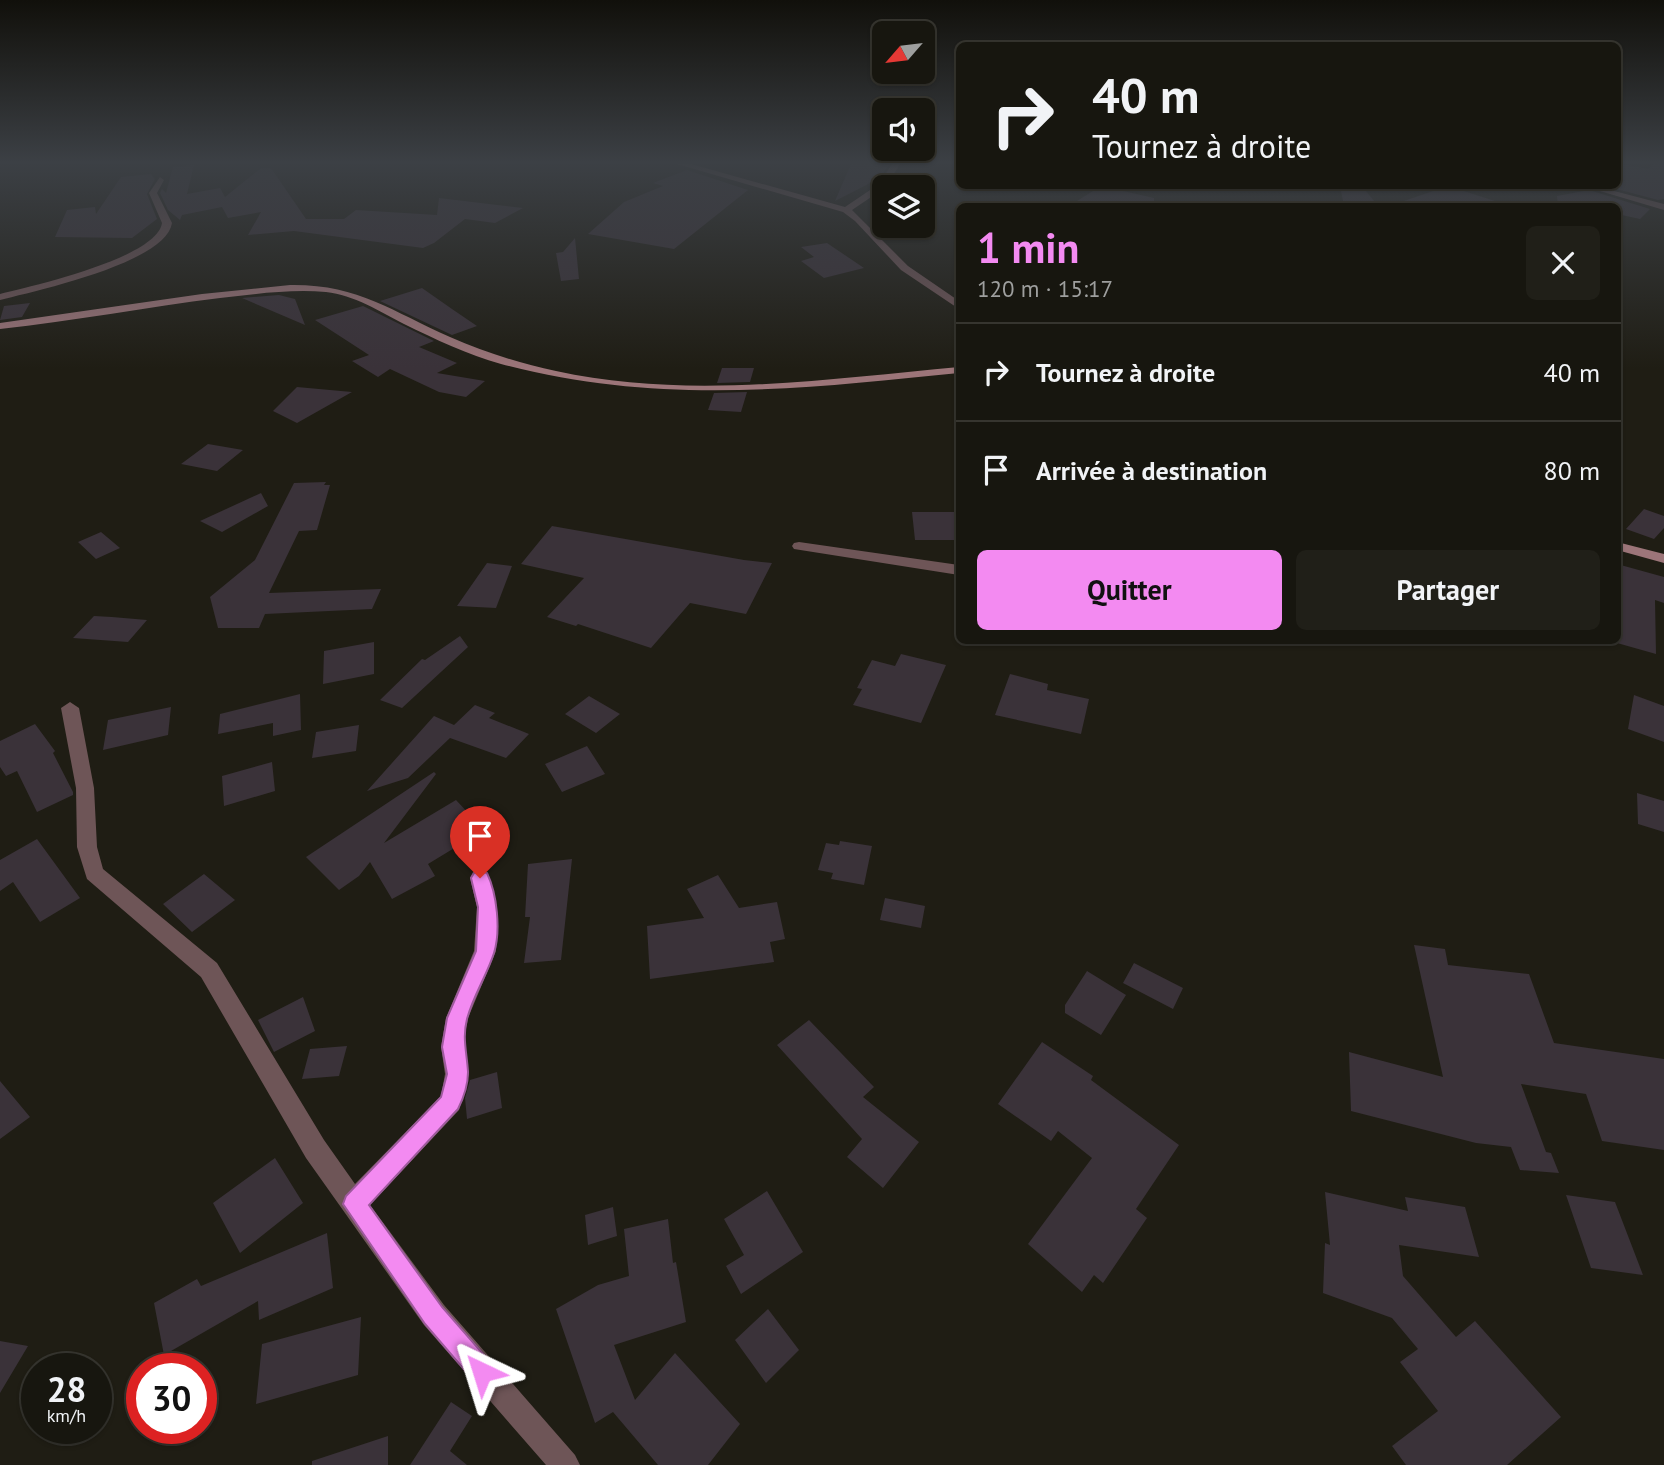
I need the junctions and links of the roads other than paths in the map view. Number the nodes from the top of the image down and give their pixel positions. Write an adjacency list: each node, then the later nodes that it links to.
1 (164, 232): 3 (street)
2 (871, 232): 4 (street)
3 (0, 297)
4 (956, 304)
5 (0, 326): 6 (street)
6 (956, 370)
7 (799, 546): 10 (street)
8 (1621, 547): 9 (street)
9 (1664, 559)
10 (956, 569)
11 (70, 708): 13 (street)
12 (480, 878): 13 (street)
13 (354, 1204): 14 (street)
14 (565, 1465)

